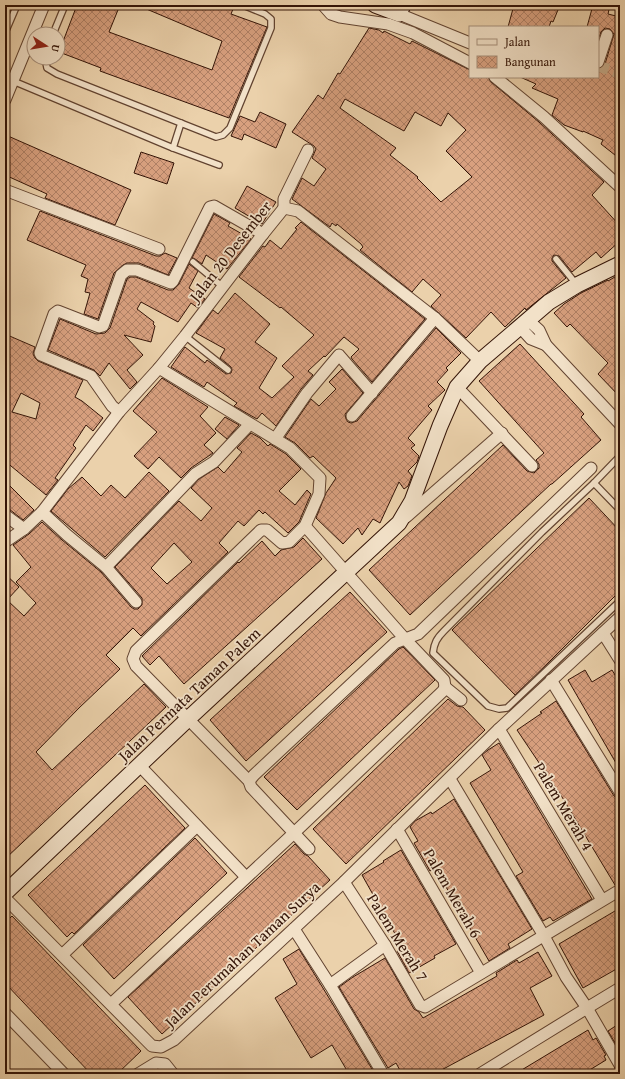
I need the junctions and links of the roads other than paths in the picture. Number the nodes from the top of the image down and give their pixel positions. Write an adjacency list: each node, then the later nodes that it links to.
1 (17, 5): 9 (lane)
2 (44, 5): 16 (street)
3 (65, 5): 8 (lane)
4 (243, 5): 18 (lane)
5 (323, 5): 13 (street)
6 (375, 5): 7 (street)
7 (401, 9): 11 (street)
8 (56, 26)
9 (5, 33)
10 (607, 36): 12 (street)
11 (469, 43)
12 (599, 59)
13 (469, 62)
14 (47, 66): 18 (lane)
15 (497, 78): 22 (street)
16 (13, 81): 17 (street); 19 (lane)
17 (5, 100)
18 (181, 123): 19 (lane)
19 (173, 148): 21 (lane)
20 (308, 150): 24 (street)
21 (219, 165)
22 (620, 187)
23 (5, 190): 26 (street)
24 (284, 208): 25 (street, Jalan 20 Desember); 32 (street, Jalan 20 Desember)
25 (263, 234): 31 (street, Jalan 20 Desember); 40 (street)
26 (159, 249)
27 (556, 259): 30 (lane)
28 (193, 262): 31 (lane)
29 (620, 264): 30 (street)
30 (578, 285): 33 (street)
31 (223, 287): 34 (street, Jalan 20 Desember)
32 (435, 318): 35 (street, Jalan 20 Desember); 39 (street)
33 (524, 323): 35 (street); 43 (street)
34 (185, 336): 36 (street, Jalan 20 Desember); 37 (lane)
35 (480, 361): 38 (street, Jalan Permata Taman Palem)
36 (159, 368): 40 (street, Jalan 20 Desember); 42 (street)
37 (228, 370)
38 (457, 387): 44 (street); 53 (street, Jalan Permata Taman Palem)
39 (372, 393): 41 (street); 45 (street)
40 (118, 412): 51 (street, Jalan 20 Desember)
41 (352, 416)
42 (250, 424): 45 (street); 57 (street)
43 (620, 424)
44 (502, 433): 47 (street); 53 (street)
45 (275, 439): 54 (street)
46 (620, 456): 49 (lane)
47 (532, 466)
48 (591, 468): 63 (street)
49 (594, 483): 50 (lane); 59 (lane)
50 (620, 510)
51 (42, 512): 55 (street, Jalan 20 Desember); 57 (street)
52 (5, 515): 55 (street)
53 (399, 523): 58 (street, Jalan Permata Taman Palem)
54 (305, 526): 58 (street); 68 (street)
55 (24, 529): 56 (street, Jalan 20 Desember)
56 (5, 542)
57 (106, 567): 60 (street)
58 (347, 572): 63 (street); 68 (street, Jalan Permata Taman Palem)
59 (620, 601)
60 (136, 602)
61 (620, 617): 62 (street, Jalan Perumahan Taman Surya)
62 (603, 632): 64 (street); 65 (street, Jalan Perumahan Taman Surya)
63 (405, 639): 66 (street); 72 (street)
64 (620, 660)
65 (551, 680): 69 (street, Jalan Perumahan Taman Surya); 73 (street)
66 (445, 687): 67 (street); 76 (street)
67 (460, 700)
68 (189, 718): 70 (street, Jalan Permata Taman Palem); 72 (street)
69 (499, 729): 71 (street, Jalan Perumahan Taman Surya); 83 (street, Palem Merah 4)
70 (139, 765): 74 (street); 81 (street, Jalan Permata Taman Palem)
71 (450, 779): 75 (street, Jalan Perumahan Taman Surya); 85 (street)
72 (249, 781): 76 (street)
73 (620, 792)
74 (197, 826): 78 (street); 87 (street)
75 (397, 829): 79 (street, Jalan Perumahan Taman Surya); 88 (street, Palem Merah 6)
76 (294, 833): 77 (street); 78 (street)
77 (309, 849)
78 (246, 877): 91 (street)
79 (342, 884): 84 (street, Jalan Perumahan Taman Surya); 86 (street, Palem Merah 7)
80 (620, 890): 83 (street)
81 (5, 893)
82 (5, 898): 87 (street, Jalan Perumahan Taman Surya)
83 (602, 900): 85 (street)
84 (294, 929): 89 (street); 91 (street, Jalan Perumahan Taman Surya)
85 (544, 936): 88 (street); 92 (street)
86 (385, 944): 88 (street, Palem Merah 7); 89 (street)
87 (62, 955): 91 (street, Jalan Perumahan Taman Surya)
88 (481, 974)
89 (330, 985): 98 (street)
90 (620, 988): 92 (street)
91 (111, 1004)
92 (586, 1008): 94 (street); 99 (street)
93 (5, 1013): 95 (street)
94 (620, 1065)
95 (64, 1074)
96 (138, 1074): 97 (street)
97 (173, 1074)
98 (383, 1074)
99 (480, 1074)

